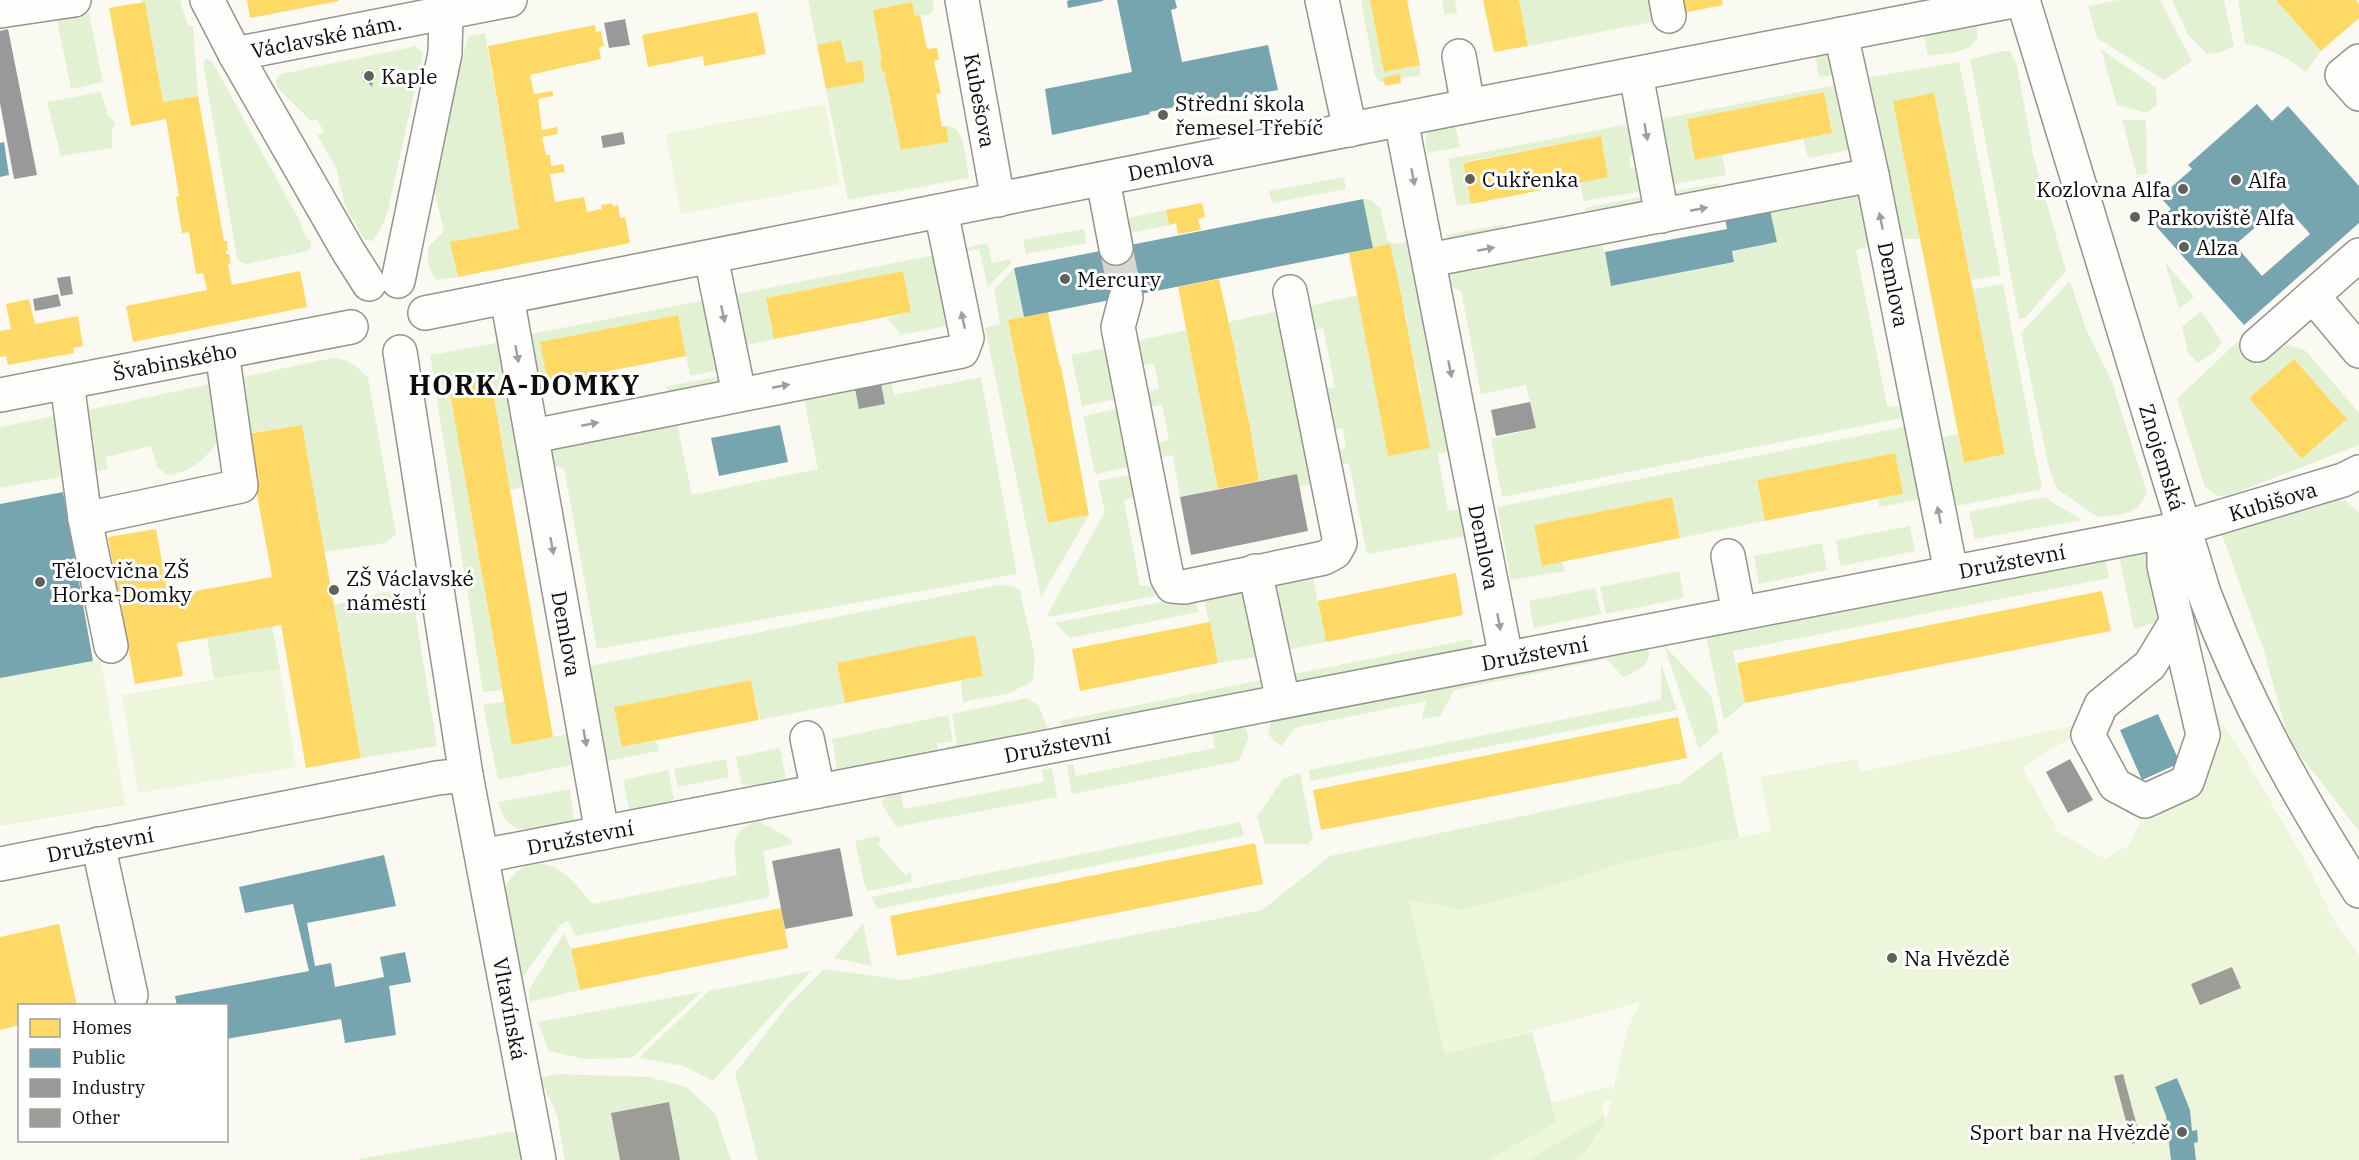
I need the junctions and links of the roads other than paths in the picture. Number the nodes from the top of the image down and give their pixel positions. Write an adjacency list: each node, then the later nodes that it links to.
1 (74, 0): 9 (street)
2 (207, 0): 11 (street)
3 (510, 0): 8 (street, Václavské nám.)
4 (962, 0): 21 (street, Kubešova)
5 (1322, 0): 18 (street)
6 (2018, 0): 10 (street, Demlova)
7 (2023, 0): 45 (street, Znojemská)
8 (445, 6): 11 (street, Václavské nám.); 28 (street)
9 (0, 11)
10 (1841, 34): 14 (street, Demlova); 19 (street, Demlova)
11 (234, 54): 28 (street, Václavské nám.)
12 (1459, 56): 16 (street)
13 (2359, 61): 15 (street)
14 (1636, 74): 16 (street, Demlova); 23 (street, one-way to 23)
15 (2359, 94)
16 (1468, 106): 17 (street, Demlova)
17 (1401, 120): 18 (street, Demlova); 27 (street, Demlova, one-way to 27)
18 (1350, 130): 20 (street, Demlova)
19 (1872, 175): 23 (street, one-way to 19); 48 (street, Demlova, one-way to 19)
20 (1102, 180): 21 (street, Demlova); 24 (street)
21 (998, 200): 22 (street, Demlova)
22 (941, 211): 26 (street, Demlova); 40 (street, one-way to 22)
23 (1662, 216): 27 (street, one-way to 23)
24 (1116, 248)
25 (2359, 255): 30 (street)
26 (711, 256): 31 (street, Demlova); 40 (street, one-way to 40)
27 (1429, 260): 52 (street, Demlova, one-way to 52)
28 (384, 283): 33 (street, Václavské nám.); 34 (street)
29 (1290, 292): 47 (street)
30 (2313, 296): 35 (street); 36 (street)
31 (507, 297): 33 (street, Demlova); 42 (street, Demlova, one-way to 42)
32 (1126, 297): 47 (street)
33 (424, 313): 38 (street)
34 (351, 327): 37 (street, Švabinského); 38 (street)
35 (2257, 345)
36 (2359, 351)
37 (222, 352): 39 (street, Švabinského); 44 (street)
38 (400, 352): 55 (street)
39 (67, 382): 41 (street, Švabinského); 44 (street)
40 (739, 394): 42 (street, one-way to 40)
41 (0, 395)
42 (533, 436): 57 (street, Demlova, one-way to 57)
43 (2354, 484): 45 (street, Kubišova)
44 (85, 519): 51 (street)
45 (2183, 528): 48 (street, Družstevní); 50 (street); 61 (street, Znojemská)
46 (1728, 556): 49 (street)
47 (1255, 571): 53 (street)
48 (1951, 572): 49 (street, Družstevní)
49 (1739, 613): 52 (street, Družstevní)
50 (2176, 622): 50 (street)
51 (111, 646)
52 (1506, 658): 53 (street, Družstevní)
53 (1283, 701): 56 (street, Družstevní)
54 (807, 738): 56 (street)
55 (466, 775): 58 (street, Družstevní); 59 (street)
56 (818, 791): 57 (street, Družstevní)
57 (602, 833): 59 (street, Družstevní)
58 (98, 844): 60 (street, Družstevní); 62 (street)
59 (482, 856): 63 (street, Vltavínská)
60 (0, 864)
61 (2359, 891)
62 (131, 995)
63 (539, 1160)

